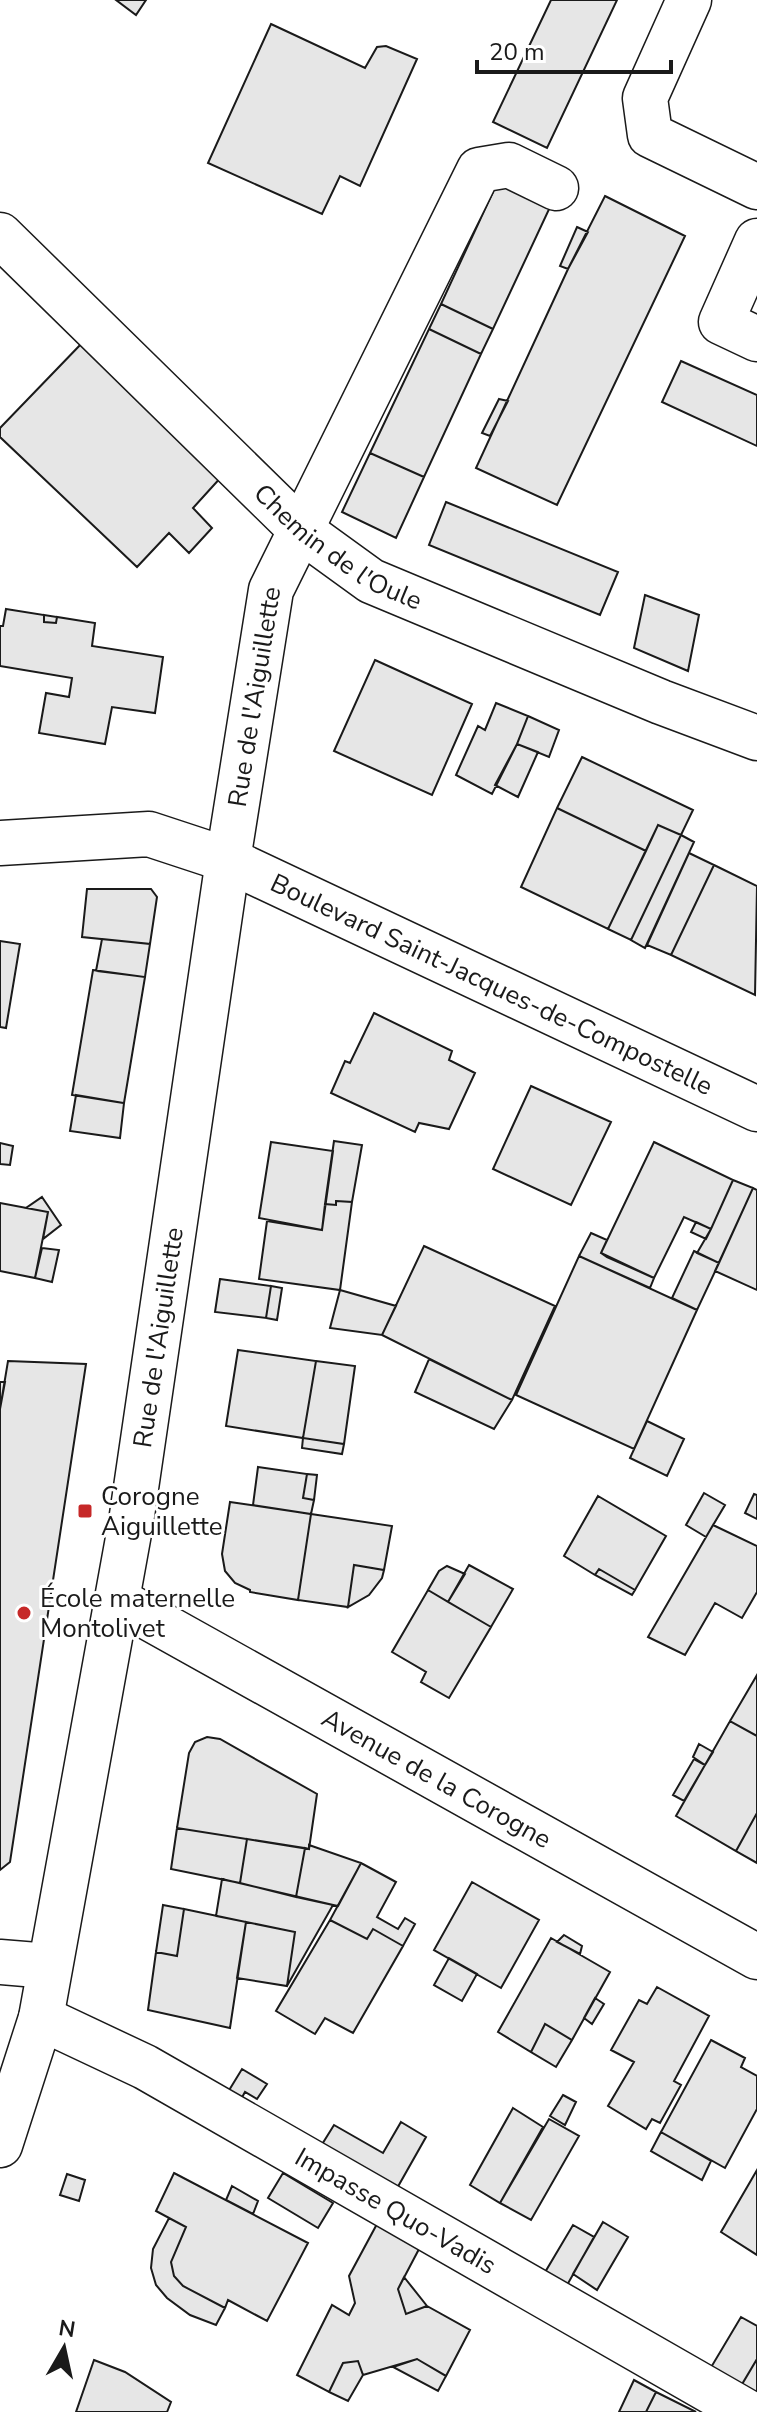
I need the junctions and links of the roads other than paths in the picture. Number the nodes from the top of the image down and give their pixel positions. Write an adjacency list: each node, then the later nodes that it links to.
1 (689, 0): 2 (street)
2 (757, 187)
3 (556, 188): 7 (street, Rue de l'Aiguillette)
4 (0, 235): 7 (street, Chemin de l'Oule)
5 (757, 241): 6 (street)
6 (757, 339)
7 (302, 531): 8 (street, Chemin de l'Oule); 10 (street, Rue de l'Aiguillette)
8 (757, 738)
9 (0, 843): 10 (street, Boulevard Saint-Jacques-de-Compostelle)
10 (228, 860): 11 (street, Boulevard Saint-Jacques-de-Compostelle); 12 (street, Rue de l'Aiguillette)
11 (757, 1109)
12 (117, 1600): 13 (street, Avenue de la Corogne); 15 (street, Rue de l'Aiguillette)
13 (757, 1957)
14 (0, 1962): 15 (street)
15 (49, 1966): 16 (street, Rue de l'Aiguillette)
16 (41, 2018): 17 (street, Rue de l'Aiguillette); 18 (street, Impasse Quo-Vadis)
17 (0, 2145)
18 (747, 2412)

